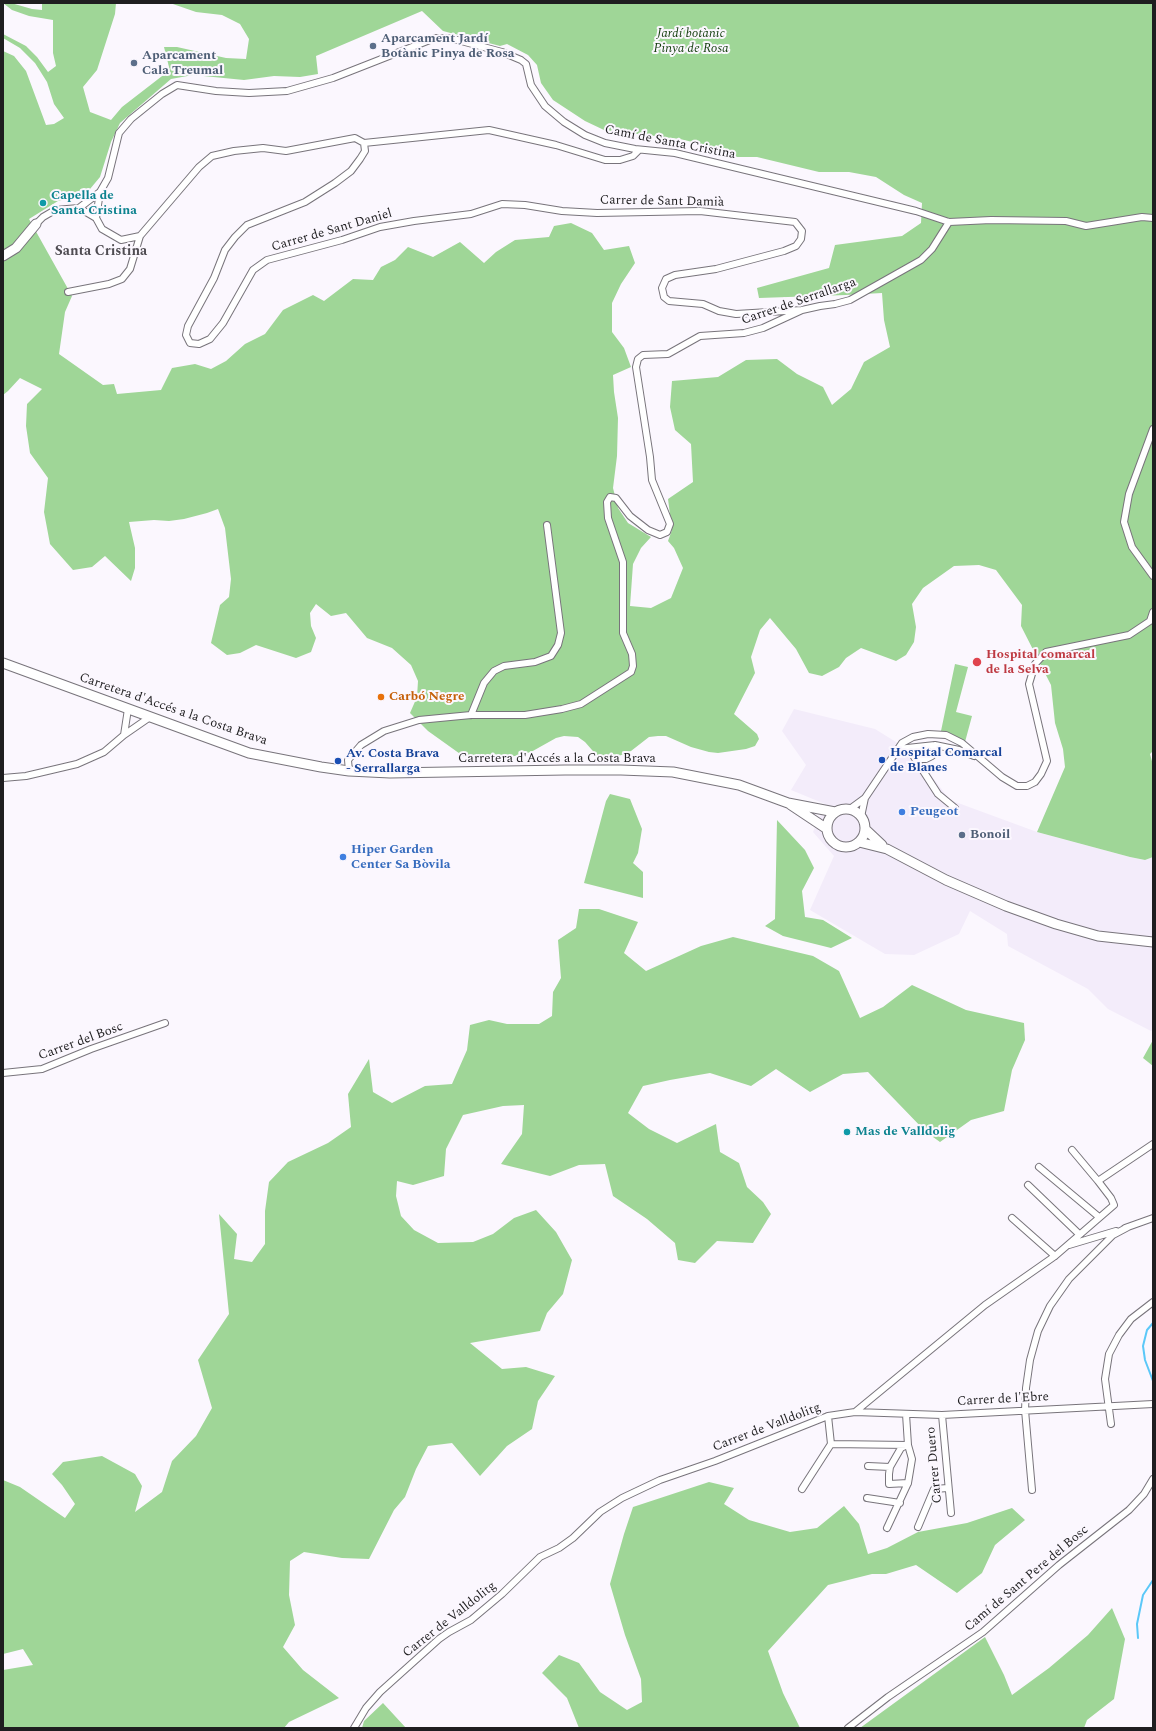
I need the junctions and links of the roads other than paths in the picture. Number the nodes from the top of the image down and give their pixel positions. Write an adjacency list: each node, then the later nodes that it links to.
1 (364, 143): 2 (street); 5 (street, Carrer de Sant Daniel); 10 (street)
2 (639, 150): 3 (street, Camí de Santa Cristina); 8 (street, Camí de Santa Cristina)
3 (100, 192): 4 (street, Camí de Santa Cristina); 6 (street)
4 (79, 208): 6 (street); 9 (street)
5 (471, 214): 13 (street, Carrer de Sant Damià)
6 (96, 218): 10 (street)
7 (1153, 218): 8 (street, Camí de Santa Cristina)
8 (949, 222): 13 (street, Carrer de Serrallarga)
9 (36, 224): 11 (main road)
10 (140, 236): 12 (street)
11 (3, 256)
12 (68, 292)
13 (802, 310): 20 (street, Carrer de Serrallarga)
14 (1153, 429): 16 (street)
15 (547, 525): 20 (street)
16 (1153, 576)
17 (1153, 612): 27 (street)
18 (3, 663): 19 (main road, Carretera d'Accés a la Costa Brava)
19 (128, 709): 21 (main road, Carretera d'Accés a la Costa Brava); 22 (street)
20 (471, 715): 29 (street, Carrer de Serrallarga)
21 (150, 717): 22 (street); 29 (main road, Carretera d'Accés a la Costa Brava)
22 (124, 735): 30 (street)
23 (913, 737): 25 (street); 26 (street); 27 (street)
24 (935, 745): 26 (street); 27 (street); 28 (street)
25 (898, 749): 26 (street); 31 (street)
26 (909, 749): 28 (street)
27 (977, 757)
28 (916, 759): 33 (street)
29 (349, 771): 32 (main road, Carretera d'Accés a la Costa Brava)
30 (3, 778)
31 (865, 798): 34 (street); 36 (street)
32 (788, 803): 35 (main road, Carretera d'Accés a la Costa Brava); 38 (main road, Carretera d'Accés a la Costa Brava)
33 (955, 808)
34 (850, 809): 35 (main road); 36 (main road)
35 (835, 812): 38 (main road)
36 (861, 817): 37 (main road)
37 (865, 828): 39 (main road); 40 (main road)
38 (827, 829): 39 (main road)
39 (859, 842): 40 (main road)
40 (887, 849): 41 (main road)
41 (1153, 942)
42 (165, 1023): 43 (street, Carrer del Bosc)
43 (3, 1073)
44 (1153, 1144): 47 (street)
45 (1072, 1150): 47 (street)
46 (1039, 1167): 49 (street)
47 (1098, 1181): 49 (street)
48 (1028, 1185): 53 (street)
49 (1099, 1217): 53 (street)
50 (1012, 1218): 55 (street)
51 (1153, 1218): 52 (street)
52 (1128, 1227): 54 (street); 59 (street)
53 (1079, 1234): 54 (street)
54 (1068, 1246): 55 (street)
55 (1056, 1256): 60 (street)
56 (1153, 1302): 58 (street)
57 (1153, 1404): 58 (street, Carrer de l'Ebre)
58 (1108, 1406): 59 (street, Carrer de l'Ebre); 64 (street)
59 (1025, 1410): 62 (street, Carrer de l'Ebre); 73 (street)
60 (855, 1412): 61 (street, Carrer de l'Ebre); 63 (street, Carrer de Valldolitg)
61 (906, 1414): 62 (street, Carrer de l'Ebre); 66 (street)
62 (942, 1415): 71 (street, Carrer Duero)
63 (828, 1416): 65 (street); 79 (street, Carrer de Valldolitg)
64 (1111, 1424)
65 (831, 1444): 66 (street); 72 (street)
66 (908, 1445): 68 (street); 70 (street)
67 (868, 1466): 68 (street)
68 (890, 1467): 70 (street)
69 (1153, 1480): 80 (street, Camí de Sant Pere del Bosc)
70 (908, 1483): 75 (street)
71 (948, 1488): 76 (street, Carrer Duero); 77 (street)
72 (802, 1489)
73 (1032, 1490)
74 (866, 1498): 75 (street)
75 (900, 1503): 78 (street)
76 (951, 1513)
77 (918, 1527)
78 (887, 1528)
79 (354, 1728)
80 (848, 1728)

